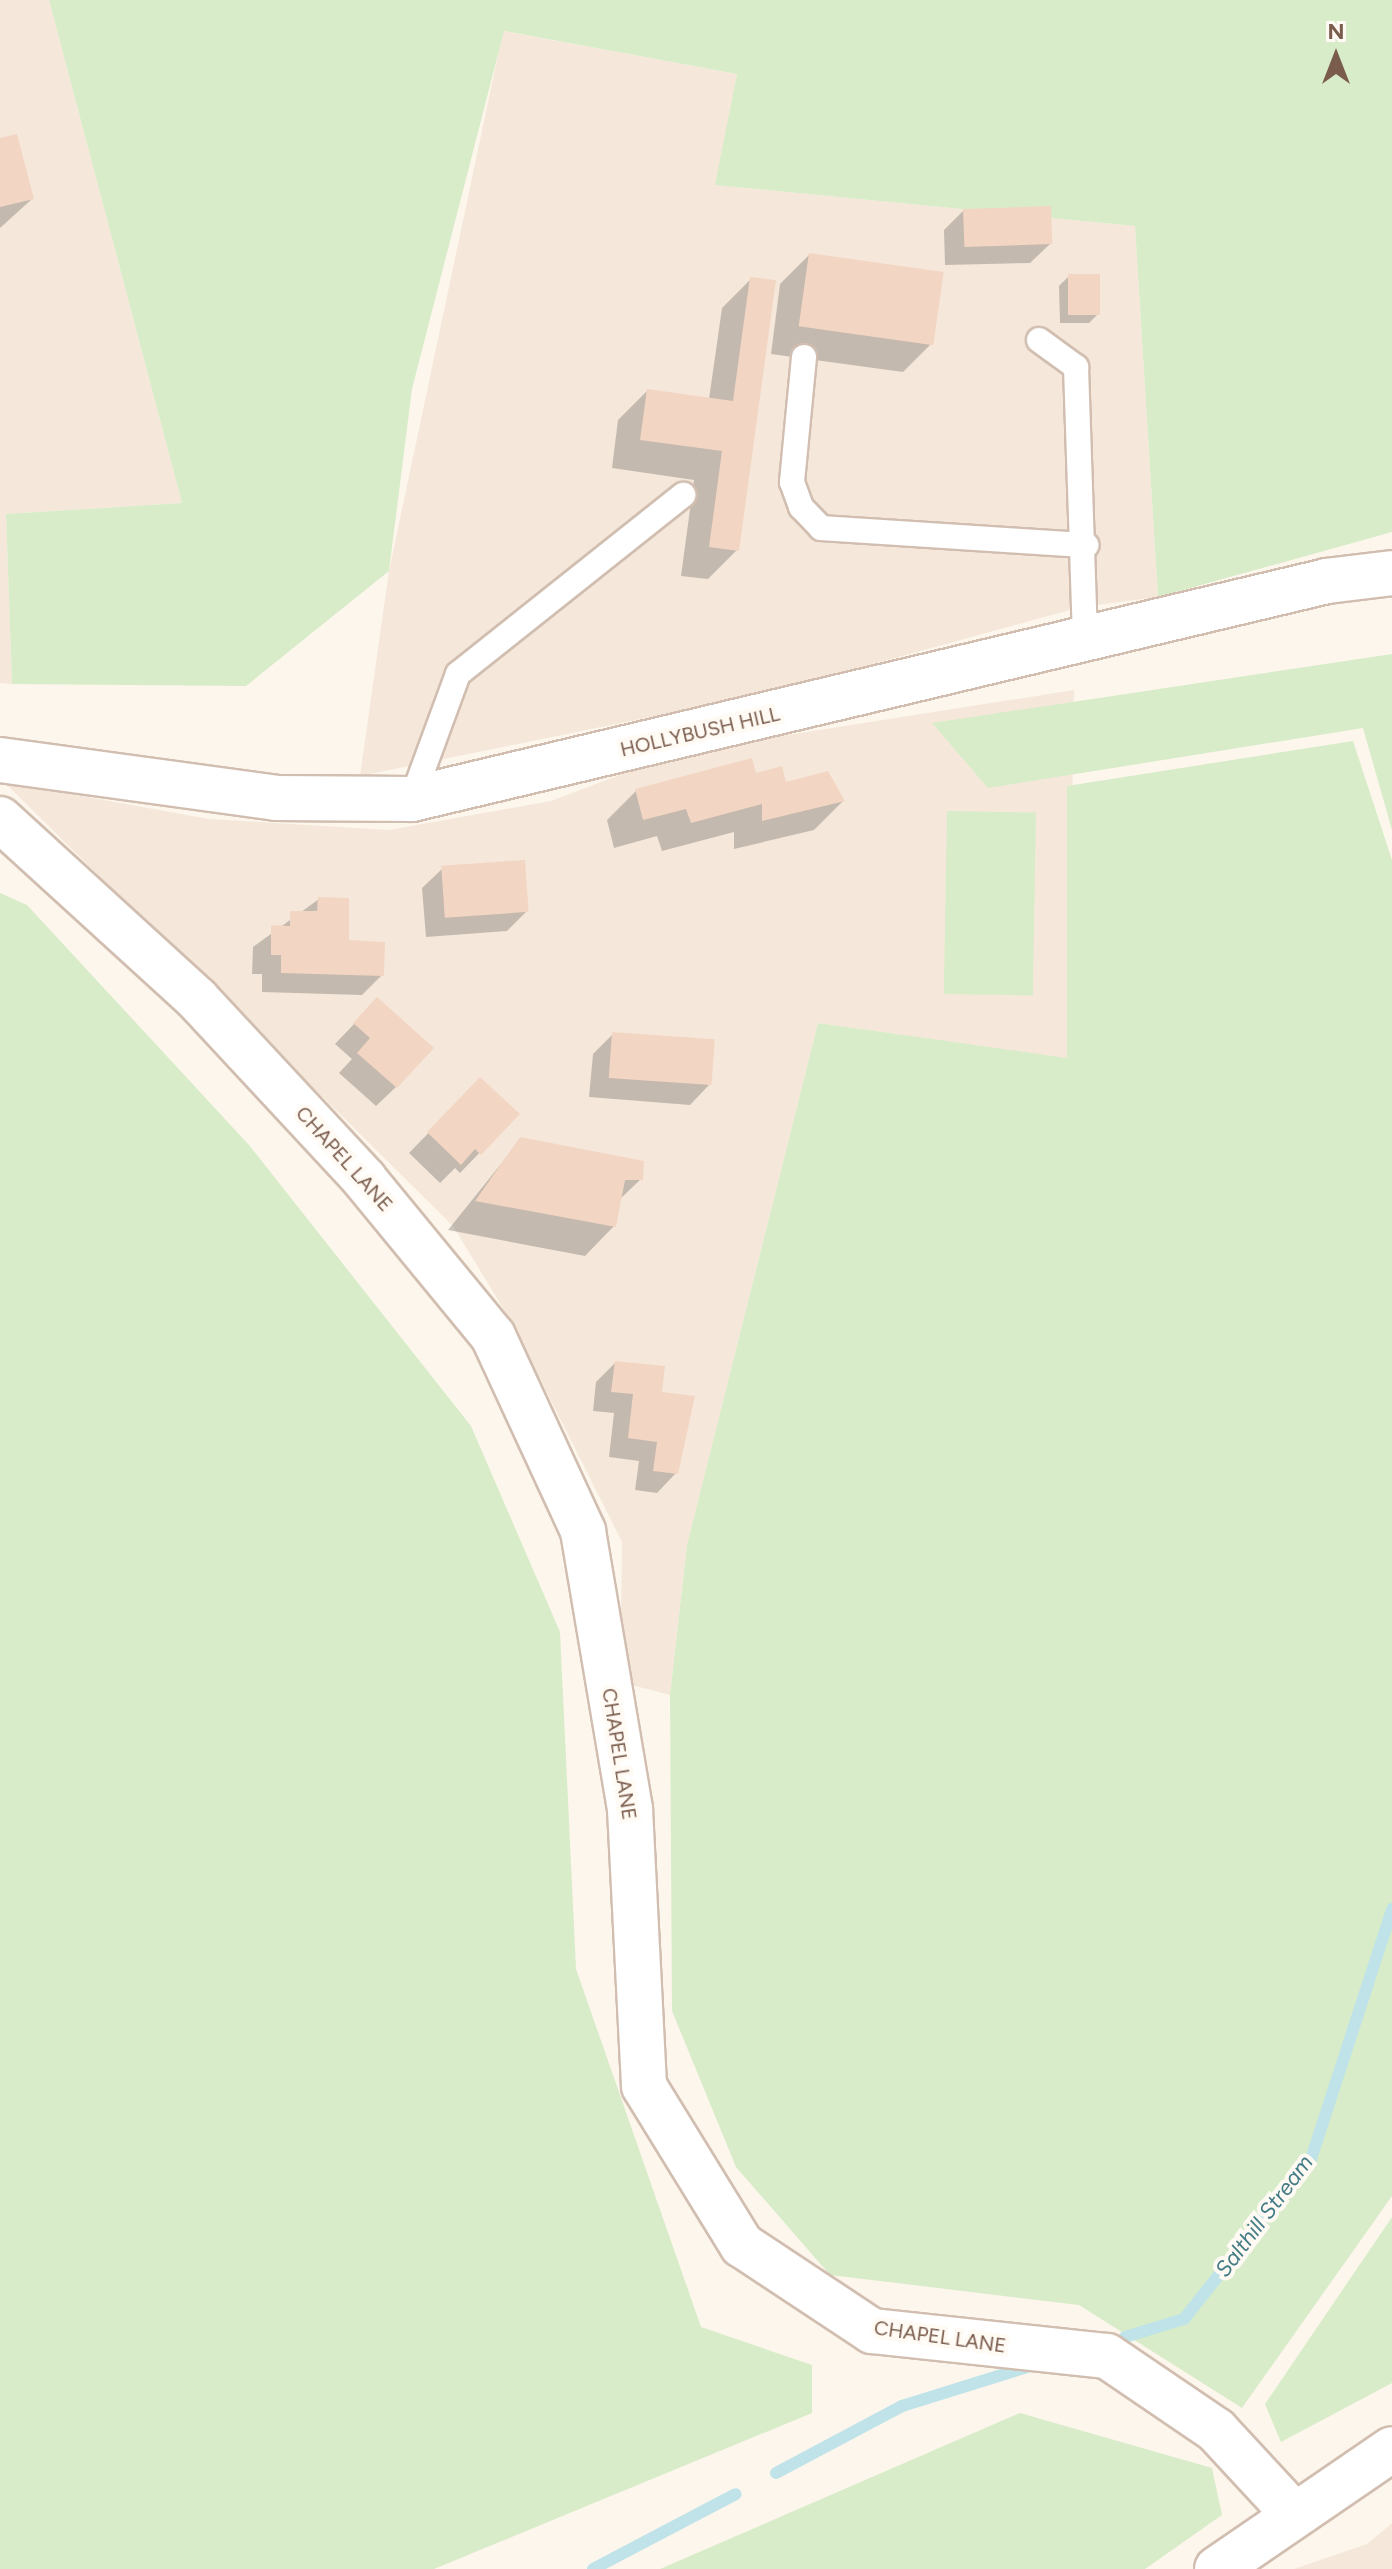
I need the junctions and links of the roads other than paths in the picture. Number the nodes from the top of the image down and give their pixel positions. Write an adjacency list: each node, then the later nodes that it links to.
1 (1039, 340): 4 (lane)
2 (804, 357): 4 (lane)
3 (683, 495): 8 (lane)
4 (1086, 545): 6 (lane)
5 (1392, 573): 6 (street, HOLLYBUSH HILL)
6 (1085, 642): 8 (street, HOLLYBUSH HILL)
7 (0, 760): 8 (street, HOLLYBUSH HILL)
8 (412, 799)
9 (0, 819): 11 (street, CHAPEL LANE)
10 (1392, 2449): 11 (street)
11 (1292, 2512): 12 (street)
12 (1217, 2569)

